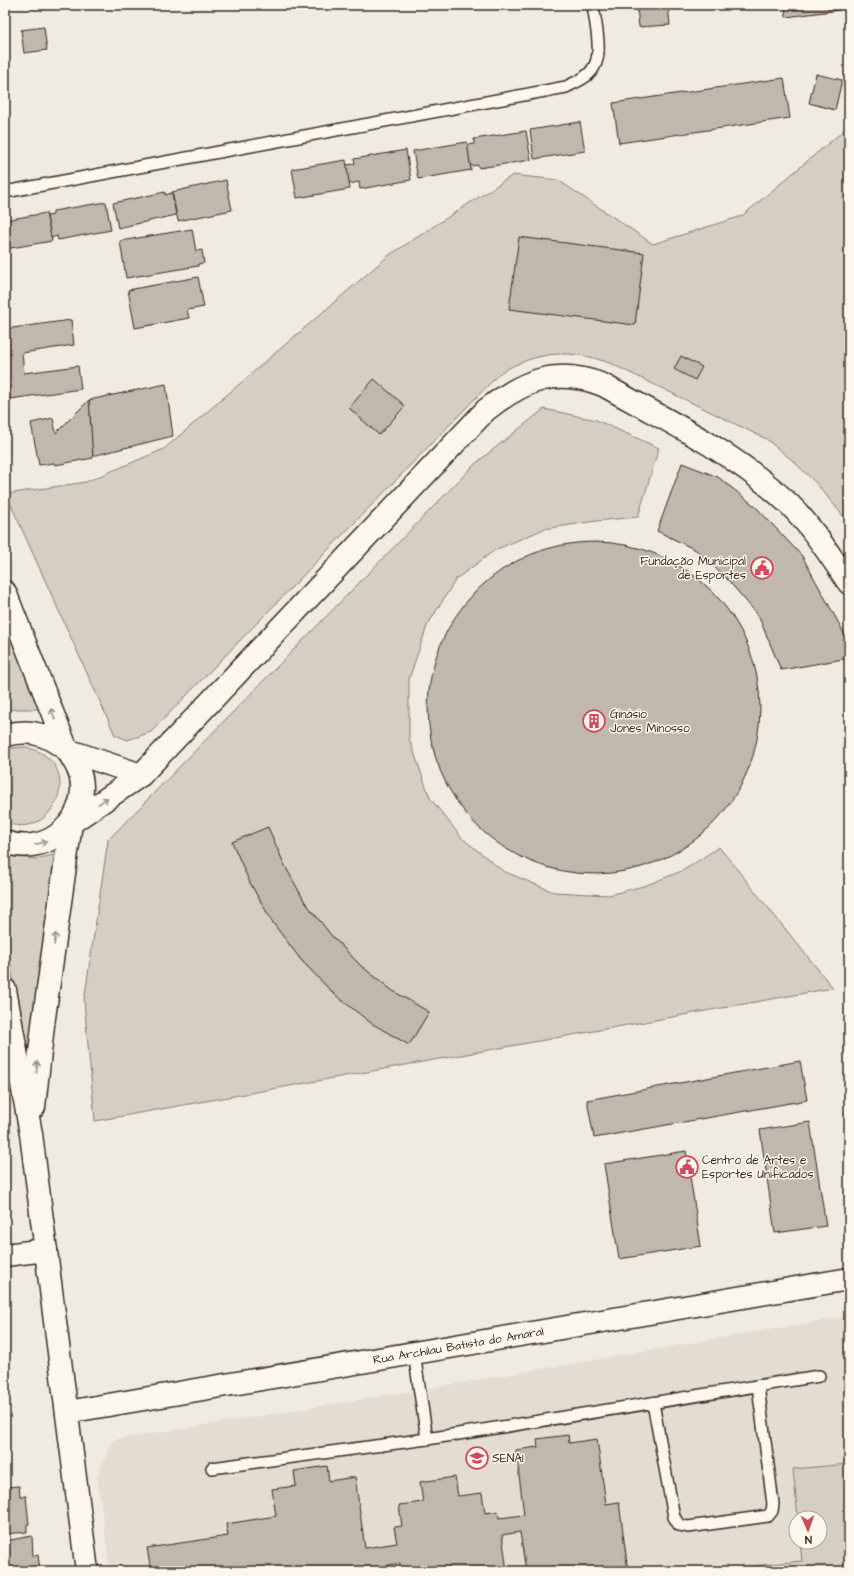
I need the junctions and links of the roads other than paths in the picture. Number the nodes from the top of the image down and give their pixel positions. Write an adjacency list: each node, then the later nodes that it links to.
1 (593, 5): 2 (lane)
2 (5, 192)
3 (849, 583): 7 (street)
4 (5, 592): 6 (street, one-way to 4)
5 (5, 735): 6 (street)
6 (67, 750): 7 (street); 8 (street)
7 (141, 775): 8 (street, one-way to 7)
8 (71, 823): 9 (street, one-way to 8); 11 (street, one-way to 8)
9 (5, 842)
10 (5, 990): 11 (street)
11 (31, 1134): 12 (street)
12 (46, 1250): 13 (street); 19 (street)
13 (5, 1255)
14 (849, 1279): 15 (street, Rua Archilau Batista do Amaral)
15 (414, 1353): 19 (street, Rua Archilau Batista do Amaral); 20 (lane)
16 (819, 1376): 17 (lane)
17 (758, 1386): 18 (lane); 18 (lane)
18 (653, 1403): 20 (lane)
19 (67, 1412): 22 (street)
20 (427, 1439): 21 (lane)
21 (212, 1468)
22 (87, 1571)

